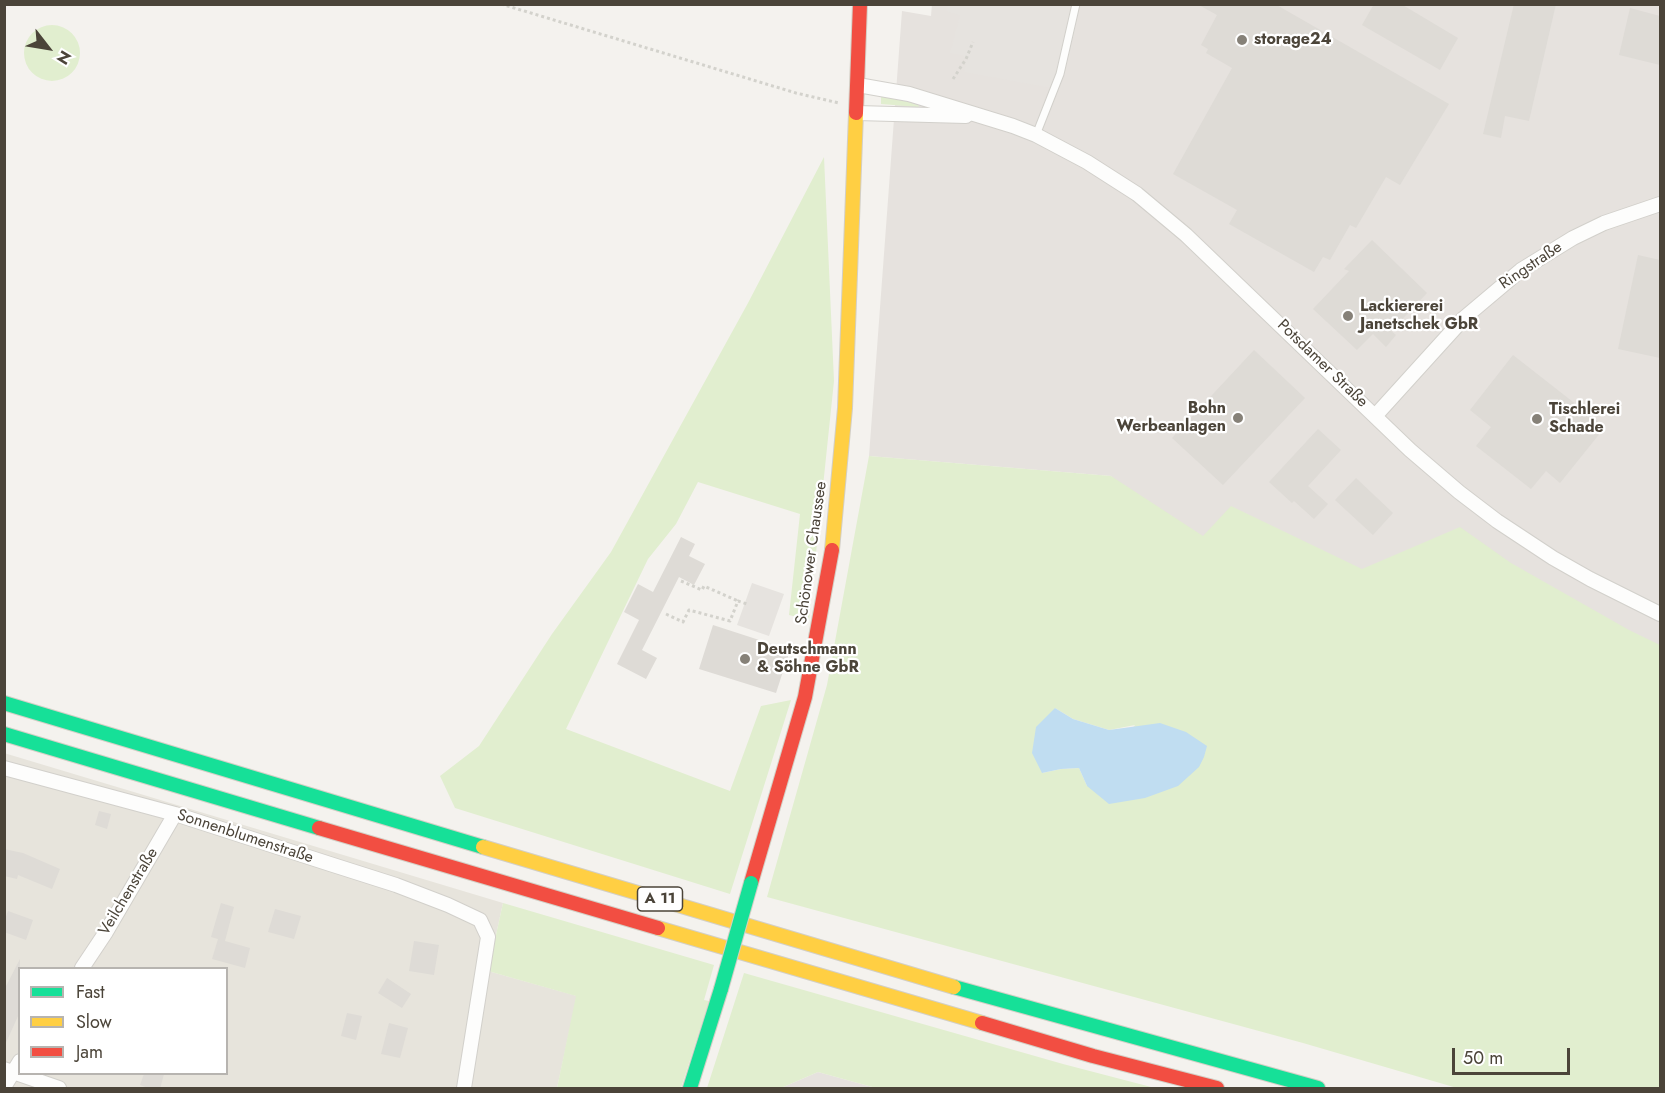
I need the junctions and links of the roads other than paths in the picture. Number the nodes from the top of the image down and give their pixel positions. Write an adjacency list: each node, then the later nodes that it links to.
1 (860, 4): 3 (main road, Schönower Chaussee)
2 (1076, 4): 6 (lane)
3 (858, 85): 4 (main road, Schönower Chaussee); 5 (street, Potsdamer Straße)
4 (857, 114): 5 (street, Potsdamer Straße); 20 (main road, Schönower Chaussee, bridge)
5 (983, 116): 6 (street, Potsdamer Straße)
6 (1036, 135): 8 (street, Potsdamer Straße)
7 (1660, 204): 8 (street, Ringstraße)
8 (1376, 415): 9 (street, Potsdamer Straße)
9 (1660, 614)
10 (4, 703): 22 (main road, A 11)
11 (4, 734): 21 (main road, A 11)
12 (4, 768): 13 (street, Sonnenblumenstraße)
13 (175, 814): 14 (street, Veilchenstraße); 19 (street, Sonnenblumenstraße)
14 (83, 967)
15 (12, 1067): 17 (street)
16 (29, 1075): 18 (street)
17 (4, 1087)
18 (59, 1089)
19 (464, 1089)
20 (690, 1089)
21 (1217, 1089)
22 (1318, 1089)

